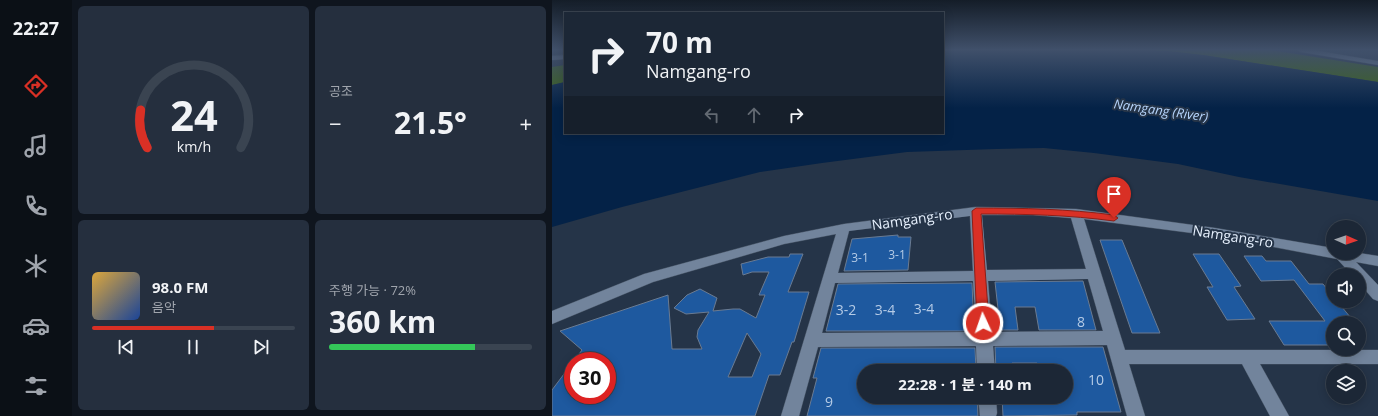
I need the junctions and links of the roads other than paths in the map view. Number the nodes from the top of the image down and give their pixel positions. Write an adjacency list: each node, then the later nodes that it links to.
1 (976, 211): 2 (street, Namgang-ro); 3 (street, Namgang-ro); 9 (street)
2 (1076, 213): 4 (street, Namgang-ro); 8 (street)
3 (844, 228): 10 (street); 12 (street, Namgang-ro)
4 (1326, 252)
5 (1366, 259): 7 (street, Namgang-ro)
6 (1346, 260): 11 (street)
7 (1378, 261)
8 (1093, 274): 9 (street); 13 (street)
9 (980, 276): 10 (street); 14 (street)
10 (830, 278): 15 (street)
11 (1378, 295)
12 (552, 318)
13 (1112, 338): 14 (street); 16 (street)
14 (984, 339): 15 (street); 19 (street)
15 (812, 340): 20 (street)
16 (1118, 357): 17 (street); 21 (street)
17 (1247, 357): 18 (street); 22 (street)
18 (1378, 357)
19 (986, 364)
20 (790, 416)
21 (1136, 416)
22 (1280, 416)

